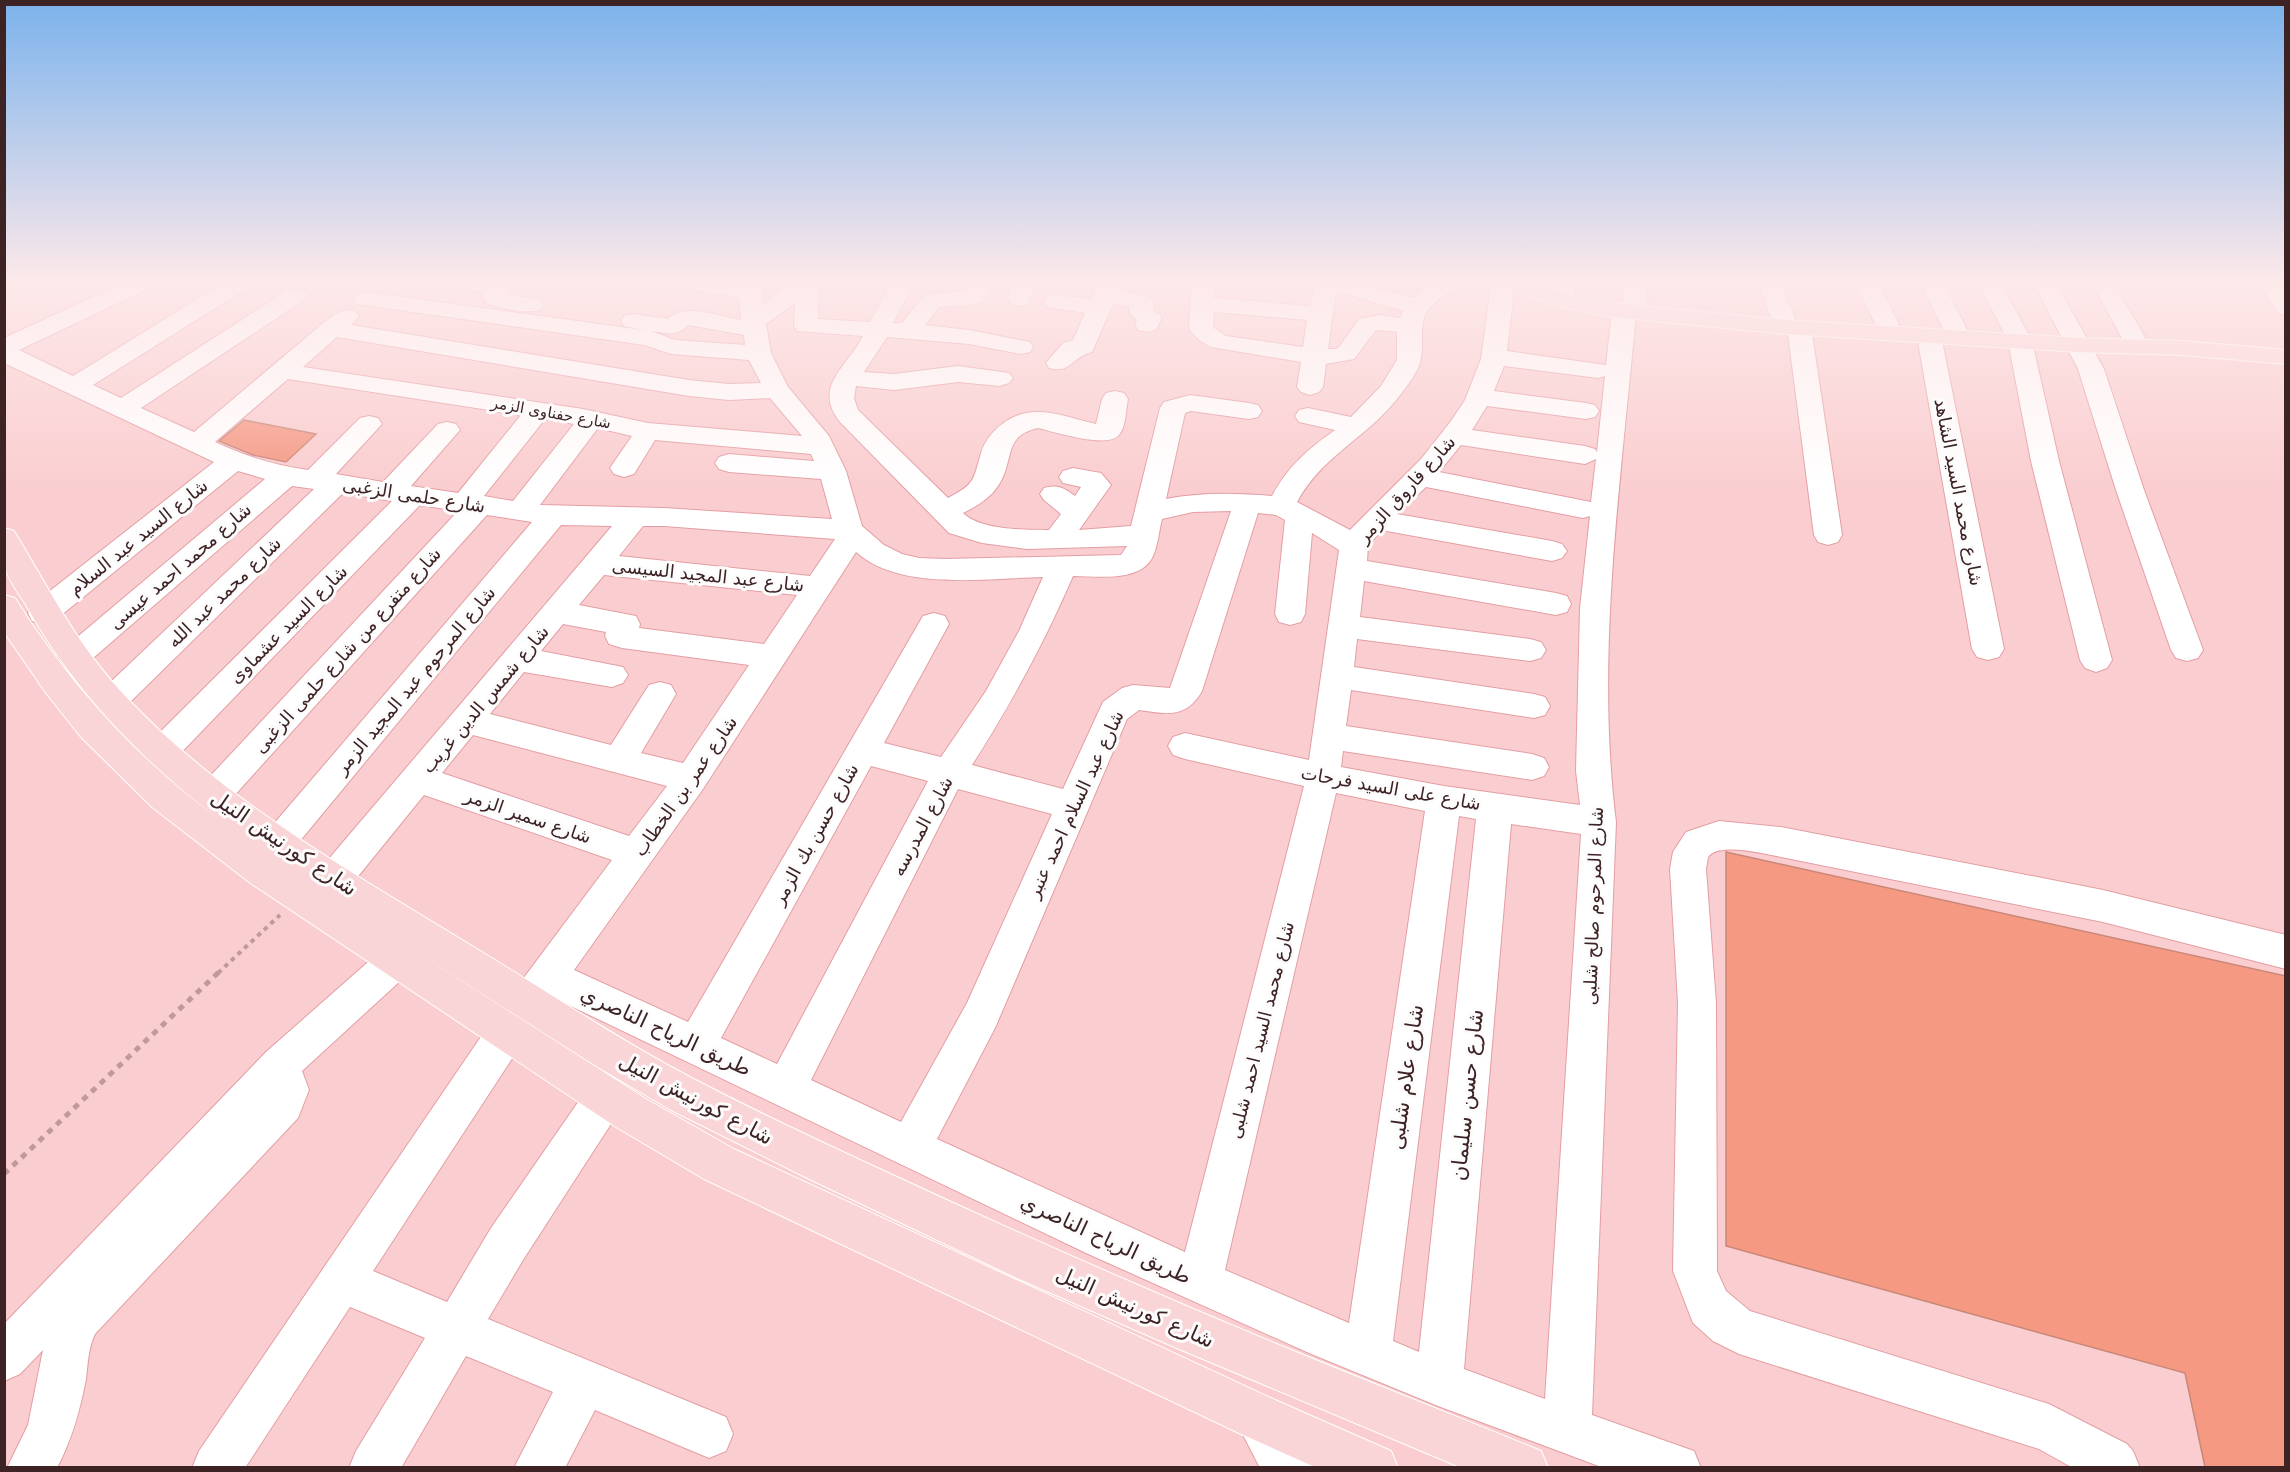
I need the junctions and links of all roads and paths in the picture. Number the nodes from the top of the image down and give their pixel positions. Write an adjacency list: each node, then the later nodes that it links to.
1 (13, 349): 28 (street, شارع حلمى الزغبى)
2 (170, 349): 28 (street)
3 (219, 349): 33 (street)
4 (288, 349): 25 (street)
5 (521, 349): 30 (street)
6 (760, 349): 30 (street)
7 (867, 349): 26 (street)
8 (1070, 349): 23 (street)
9 (1226, 349): 20 (street)
10 (1315, 349): 20 (street)
11 (1350, 349): 20 (street)
12 (1411, 349): 40 (street)
13 (1494, 349): 21 (street, شارع فاروق الزمر)
14 (1623, 349): 109 (street, شارع المرحوم صالح شلبى)
15 (1797, 349): 67 (street)
16 (1931, 349): 82 (street, شارع محمد السيد الشاهد)
17 (2022, 349): 88 (street)
18 (2081, 349): 84 (street)
19 (2174, 349): 22 (main road)
20 (1314, 356): 29 (street)
21 (1493, 357): 24 (street); 31 (street, شارع فاروق الزمر)
22 (2286, 357)
23 (1058, 363)
24 (1598, 370)
25 (282, 371): 34 (street, شارع حفناوى الزمر); 44 (street)
26 (848, 378): 27 (street); 63 (street)
27 (988, 383)
28 (73, 387): 33 (street, شارع حلمى الزغبى)
29 (1310, 387)
30 (777, 390): 45 (street)
31 (1479, 397): 36 (street); 43 (street, شارع فاروق الزمر)
32 (1115, 399): 63 (street)
33 (122, 409): 44 (street, شارع حلمى الزغبى)
34 (539, 410): 38 (street, شارع حفناوى الزمر); 56 (street, شارع متفرع من شارع حلمى الزغبى)
35 (1249, 411): 66 (street)
36 (1586, 411)
37 (1308, 416): 40 (street)
38 (592, 419): 42 (street, شارع حفناوى الزمر); 60 (street)
39 (369, 424): 53 (street, شارع محمد عبد الله)
40 (1357, 426): 59 (street)
41 (447, 430): 55 (street, شارع السيد عشماوى)
42 (648, 431): 45 (street, شارع حفناوى الزمر); 49 (street)
43 (1454, 436): 46 (street); 52 (street, شارع فاروق الزمر)
44 (196, 444): 47 (street, شارع حلمى الزغبى)
45 (820, 446): 50 (street)
46 (1585, 455)
47 (233, 461): 51 (street, شارع حلمى الزغبى); 78 (street, شارع السيد عبد السلام)
48 (729, 463): 50 (street)
49 (624, 468)
50 (832, 471): 65 (street)
51 (286, 476): 53 (street, شارع حلمى الزغبى); 85 (street, شارع محمد احمد عيسى)
52 (1419, 477): 58 (street); 64 (street, شارع فاروق الزمر)
53 (326, 481): 55 (street, شارع حلمى الزغبى); 92 (street, شارع محمد عبد الله)
54 (1064, 485): 70 (street, شارع المدرسه)
55 (402, 493): 56 (street, شارع حلمى الزغبى); 98 (street, شارع السيد عشماوى)
56 (472, 504): 60 (street, شارع حلمى الزغبى); 105 (street, شارع متفرع من شارع حلمى الزغبى)
57 (1247, 504): 59 (street); 66 (street); 107 (street, شارع عبد السلام احمد عنبر)
58 (1583, 508)
59 (1290, 510): 71 (street); 79 (street)
60 (520, 511): 61 (street, شارع حلمى الزغبى)
61 (553, 516): 62 (street, شارع حلمى الزغبى); 110 (street, شارع المرحوم عبد المجيد الزمر)
62 (635, 517): 65 (street, شارع حلمى الزغبى); 72 (street, شارع شمس الدين غريب)
63 (951, 519): 70 (street); 73 (street)
64 (1375, 520): 69 (street); 71 (street, شارع فاروق الزمر)
65 (851, 532): 73 (street); 74 (street, شارع عمر بن الخطاب)
66 (1144, 534): 70 (street)
67 (1828, 535)
68 (4, 538): 78 (main road, شارع كورنيش النيل)
69 (1552, 551)
70 (1059, 554): 73 (street); 101 (street, شارع المدرسه)
71 (1353, 558): 75 (street); 81 (street)
72 (599, 564): 74 (street, شارع عبد المجيد السيسى); 77 (street, شارع شمس الدين غريب)
73 (919, 568)
74 (818, 587): 86 (street, شارع عمر بن الخطاب)
75 (1556, 604)
76 (4, 606): 112 (main road, شارع كورنيش النيل)
77 (558, 612): 86 (street); 87 (street, شارع شمس الدين غريب)
78 (43, 613): 85 (main road, شارع كورنيش النيل)
79 (1290, 614)
80 (934, 624): 97 (street, شارع حسن بك الزمر)
81 (1345, 626): 83 (street); 90 (street)
82 (1988, 649)
83 (1530, 650)
84 (2187, 650)
85 (74, 657): 92 (main road, شارع كورنيش النيل)
86 (772, 657): 104 (street, شارع عمر بن الخطاب)
87 (518, 659): 89 (street); 94 (street, شارع شمس الدين غريب)
88 (2096, 660)
89 (612, 675)
90 (1338, 676): 93 (street); 95 (street)
91 (660, 694): 99 (street)
92 (111, 701): 98 (main road, شارع كورنيش النيل)
93 (1534, 706)
94 (466, 721): 99 (street); 103 (street, شارع شمس الدين غريب)
95 (1329, 736): 100 (street); 102 (street)
96 (1185, 746): 102 (street, شارع على السيد فرحات)
97 (862, 750): 101 (street); 116 (street, شارع حسن بك الزمر)
98 (161, 752): 105 (main road, شارع كورنيش النيل)
99 (619, 760): 104 (street)
100 (1533, 767)
101 (950, 772): 107 (street); 118 (street, شارع المدرسه)
102 (1323, 777): 106 (street, شارع على السيد فرحات); 123 (street, شارع محمد السيد احمد شلبى)
103 (418, 779): 111 (street, شارع سمير الزمر); 112 (street, شارع شمس الدين غريب)
104 (691, 779): 111 (street, شارع عمر بن الخطاب)
105 (213, 796): 110 (main road, شارع كورنيش النيل)
106 (1444, 801): 108 (street, شارع على السيد فرحات); 125 (street, شارع علام شلبى)
107 (1072, 806): 120 (street, شارع عبد السلام احمد عنبر)
108 (1495, 806): 109 (street, شارع على السيد فرحات); 128 (street, شارع حسن سليمان)
109 (1599, 822): 130 (street, شارع المرحوم صالح شلبى)
110 (278, 843): 112 (main road, شارع كورنيش النيل)
111 (638, 854): 115 (street, شارع عمر بن الخطاب)
112 (317, 887): 114 (main road, شارع كورنيش النيل); 115 (main road, شارع كورنيش النيل); 121 (path)
113 (2286, 952): 140 (street)
114 (397, 960): 115 (main road, شارع كورنيش النيل); 117 (street)
115 (528, 1004): 116 (street, طريق الرياح الناصري); 119 (main road, شارع كورنيش النيل); 122 (street, شارع عمر بن الخطاب); 138 (main road, شارع كورنيش النيل)
116 (696, 1045): 118 (street, طريق الرياح الناصري)
117 (280, 1065): 126 (street); 132 (street)
118 (786, 1087): 120 (street, طريق الرياح الناصري)
119 (606, 1096): 124 (street); 129 (main road, شارع كورنيش النيل)
120 (911, 1146): 123 (street, طريق الرياح الناصري)
121 (4, 1174)
122 (340, 1280): 124 (street); 133 (street, شارع عمر بن الخطاب)
123 (1200, 1282): 125 (street, طريق الرياح الناصري)
124 (456, 1328): 127 (street); 134 (street)
125 (1368, 1353): 128 (street, طريق الرياح الناصري)
126 (4, 1358)
127 (585, 1382): 131 (street); 135 (street)
128 (1439, 1383): 130 (street, طريق الرياح الناصري)
129 (1258, 1417): 136 (street); 137 (main road, شارع كورنيش النيل)
130 (1568, 1431): 139 (street, طريق الرياح الناصري)
131 (709, 1434)
132 (31, 1467)
133 (216, 1467)
134 (373, 1467)
135 (538, 1467)
136 (1287, 1467)
137 (1374, 1467)
138 (1524, 1467)
139 (1677, 1467)
140 (2116, 1467)

